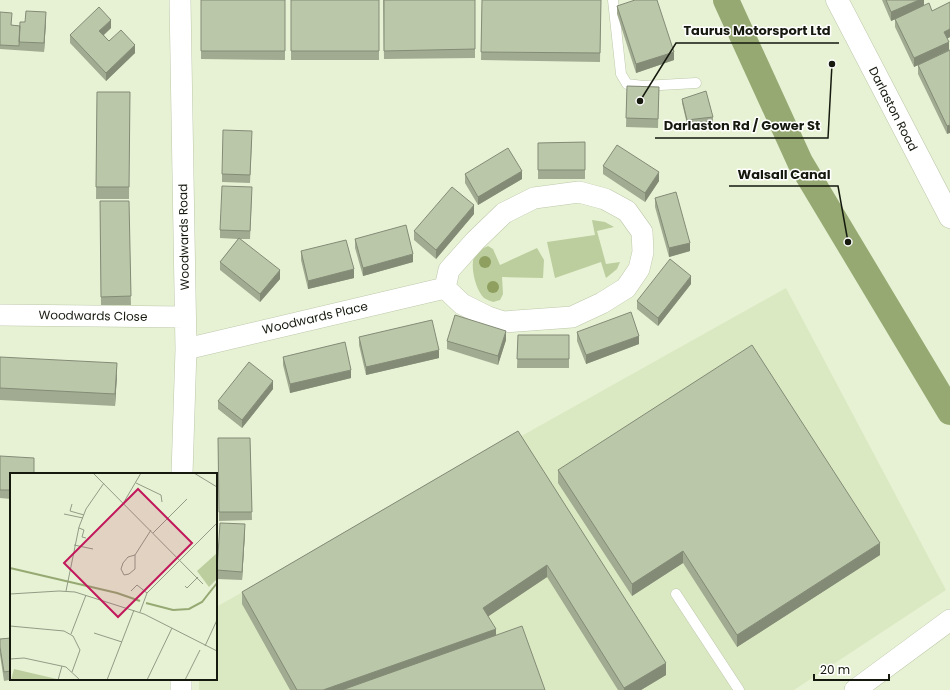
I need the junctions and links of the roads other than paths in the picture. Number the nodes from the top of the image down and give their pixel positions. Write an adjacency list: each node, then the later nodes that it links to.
1 (180, 0): 8 (street, Woodwards Road)
2 (614, 0): 4 (lane)
3 (836, 0): 5 (main road, Darlaston Road)
4 (696, 82)
5 (950, 217)
6 (445, 288): 6 (street); 9 (street, Woodwards Place)
7 (0, 315): 8 (street, Woodwards Close)
8 (185, 317): 9 (street, Woodwards Road)
9 (186, 348): 10 (street, Woodwards Road)
10 (182, 473)
11 (676, 594): 13 (lane)
12 (950, 620): 14 (street)
13 (739, 690)
14 (855, 690)

